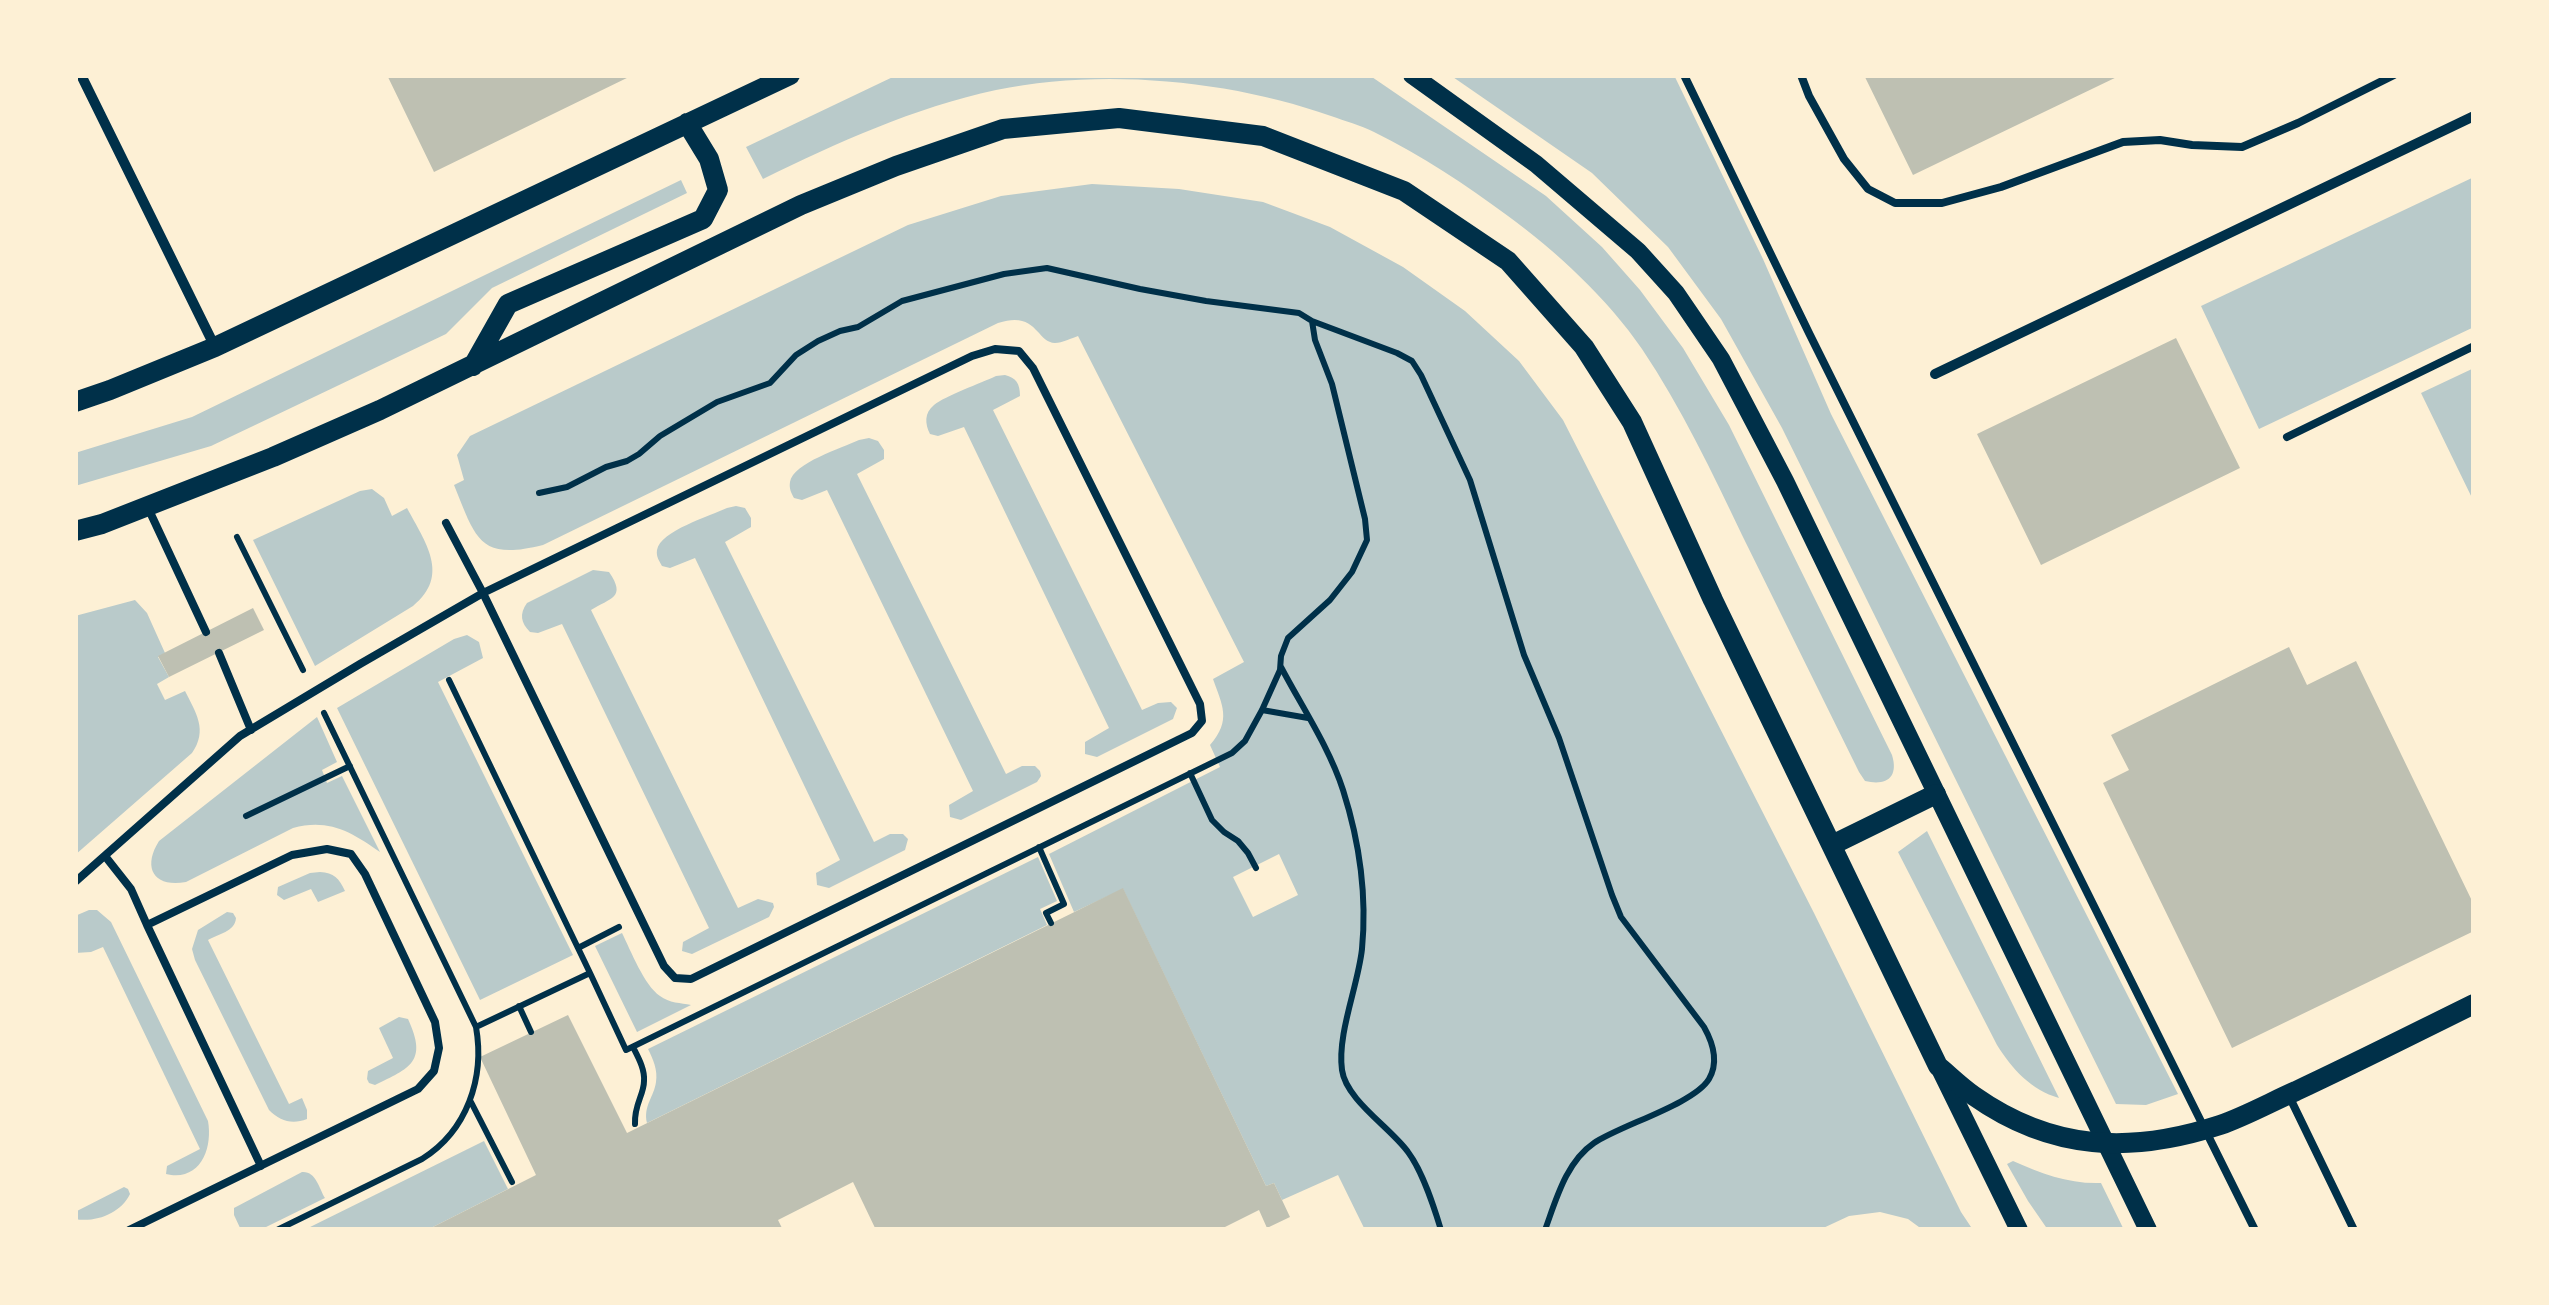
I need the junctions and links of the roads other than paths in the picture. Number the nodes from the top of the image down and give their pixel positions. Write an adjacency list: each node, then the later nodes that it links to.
1 (81, 75): 9 (street)
2 (790, 75): 8 (main road)
3 (1412, 75): 22 (street)
4 (1684, 75): 30 (lane)
5 (1801, 75): 6 (lane)
6 (2394, 75)
7 (2474, 116): 12 (street)
8 (687, 124): 9 (main road); 11 (main road)
9 (214, 346): 13 (main road)
10 (2474, 346): 14 (lane)
11 (473, 366): 15 (main road); 23 (main road)
12 (1936, 374)
13 (75, 402)
14 (2286, 437)
15 (148, 506): 17 (main road); 19 (lane)
16 (446, 523): 18 (lane)
17 (75, 531)
18 (484, 593): 18 (lane); 21 (lane)
19 (206, 632)
20 (219, 653): 21 (lane)
21 (251, 730): 24 (lane)
22 (1936, 794): 23 (main road); 31 (street)
23 (1832, 845): 28 (main road)
24 (105, 856): 25 (lane); 26 (lane)
25 (75, 882)
26 (147, 925): 32 (lane); 32 (lane)
27 (2473, 1006): 29 (main road)
28 (1938, 1066): 31 (main road); 34 (street)
29 (2288, 1094): 30 (main road); 37 (lane)
30 (2205, 1129): 31 (main road); 36 (lane)
31 (2106, 1144): 35 (street)
32 (261, 1166): 33 (lane)
33 (130, 1230)
34 (2018, 1230)
35 (2148, 1230)
36 (2254, 1230)
37 (2354, 1230)

